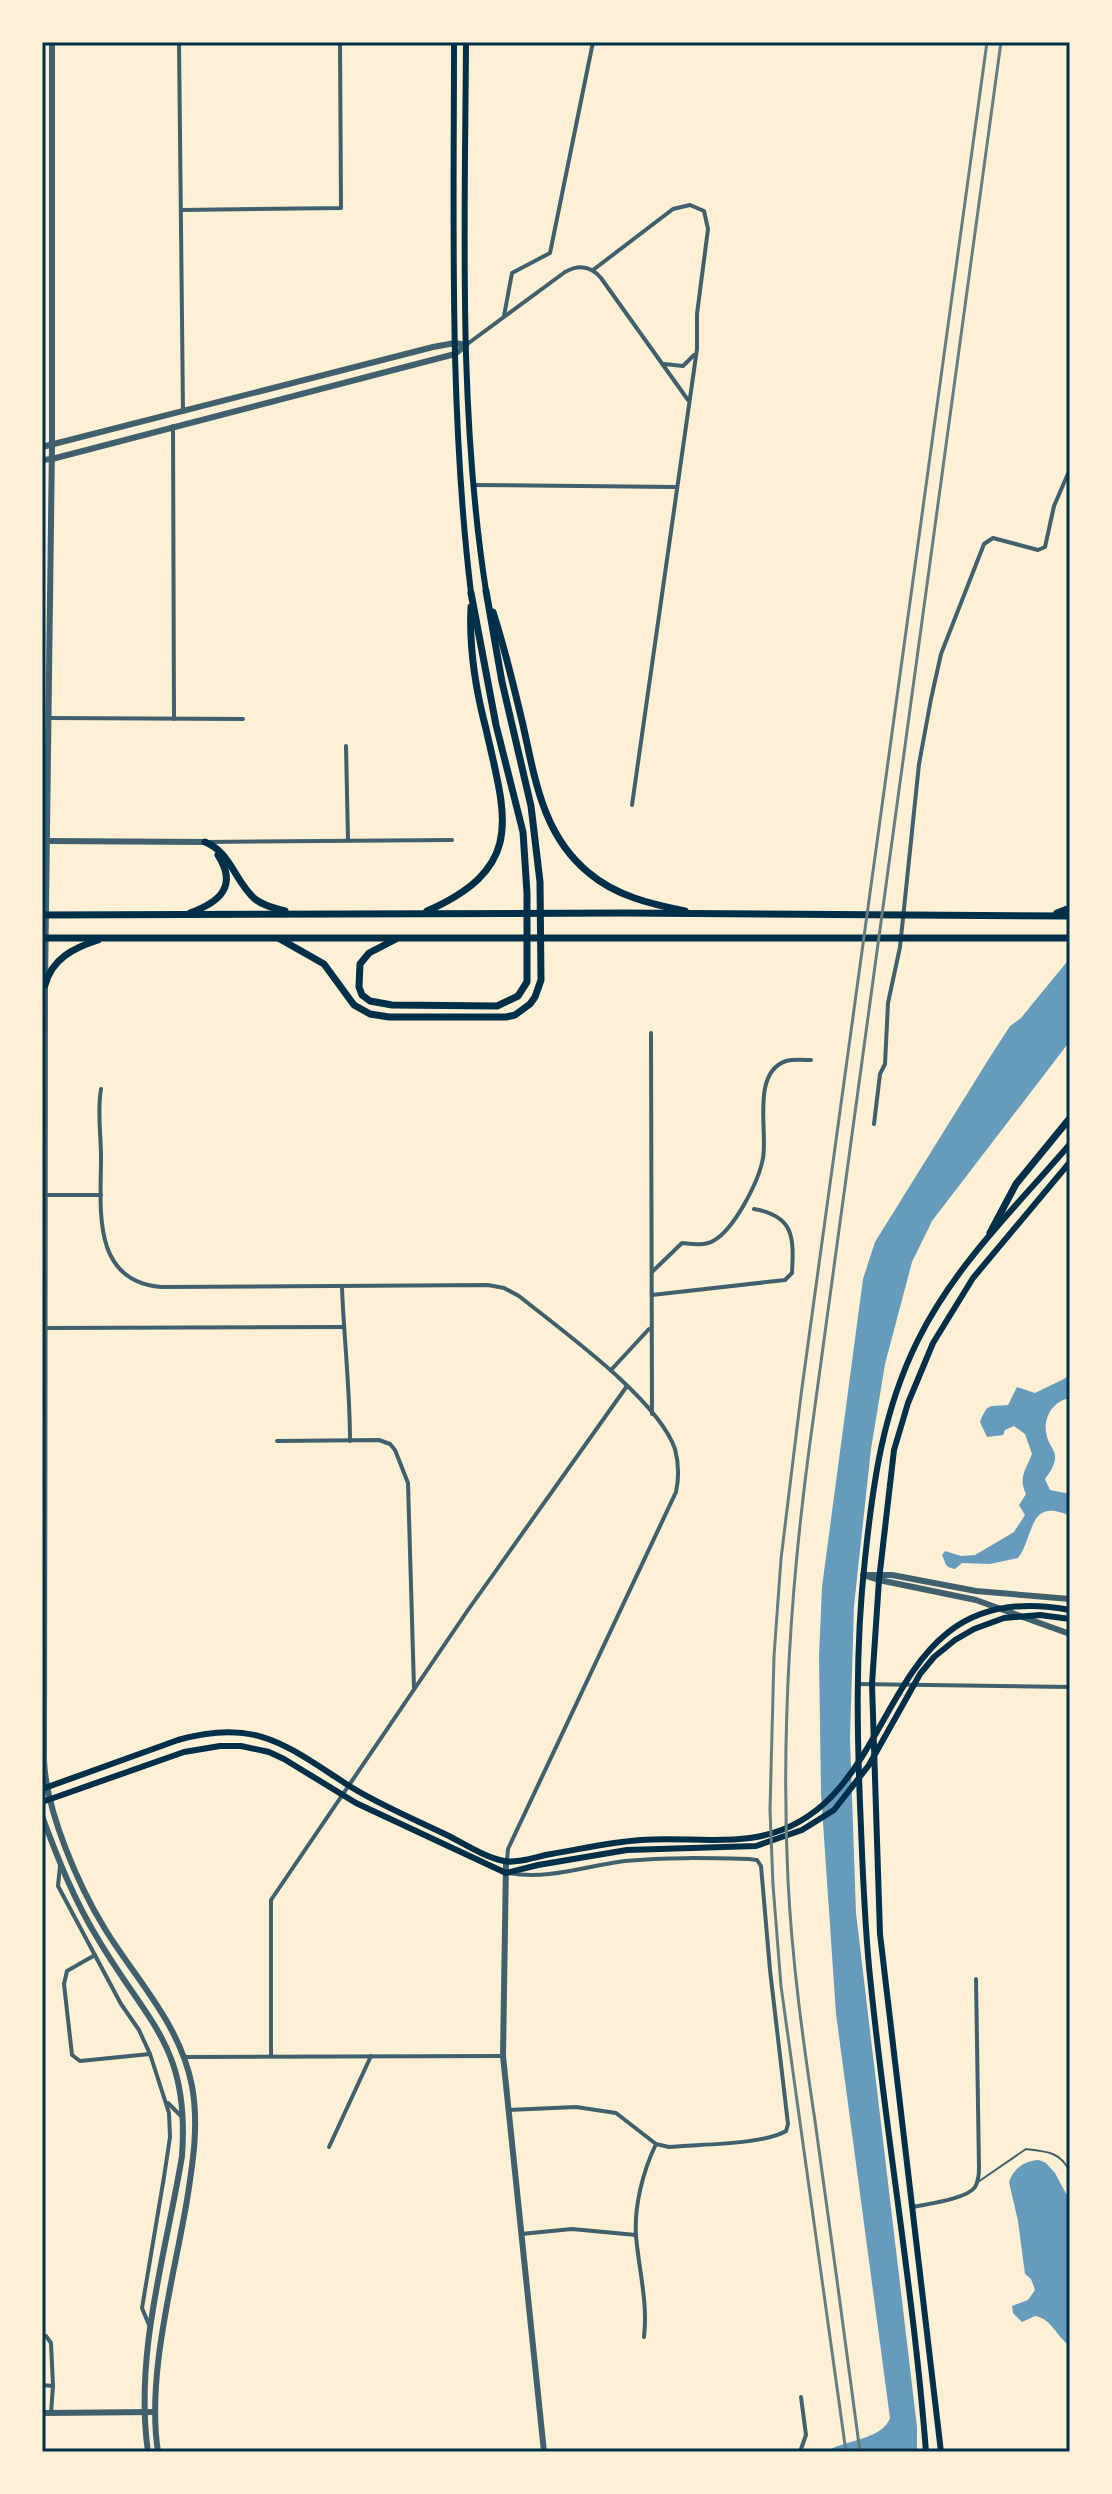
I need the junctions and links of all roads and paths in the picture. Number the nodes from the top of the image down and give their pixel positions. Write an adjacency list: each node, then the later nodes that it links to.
1 (52, 42): 18 (street)
2 (179, 42): 7 (street)
3 (340, 42): 7 (street)
4 (454, 42): 10 (main road)
5 (466, 42): 11 (main road)
6 (593, 42): 9 (street)
7 (181, 210): 16 (street)
8 (593, 270): 9 (street); 12 (street); 14 (street)
9 (504, 318): 11 (street)
10 (455, 343): 11 (street); 13 (main road); 16 (street)
11 (466, 345): 13 (street); 23 (main road)
12 (697, 349): 14 (street); 15 (street)
13 (455, 354): 17 (street); 26 (main road)
14 (662, 364): 15 (street)
15 (689, 400): 24 (street)
16 (183, 412): 18 (street)
17 (173, 426): 20 (street); 28 (street)
18 (52, 445): 19 (street); 20 (street)
19 (42, 447)
20 (52, 459): 21 (street); 27 (street)
21 (42, 460)
22 (1070, 469): 54 (street)
23 (474, 485): 24 (street); 25 (main road)
24 (675, 487): 31 (street)
25 (486, 591): 40 (main road); 47 (main road)
26 (471, 593): 37 (main road); 44 (main road)
27 (49, 718): 28 (street); 34 (street)
28 (174, 719): 29 (street)
29 (243, 719)
30 (346, 746): 32 (street)
31 (632, 805)
32 (348, 840): 33 (street); 35 (street)
33 (452, 840)
34 (47, 841): 35 (street); 41 (street)
35 (205, 842): 38 (main road); 39 (main road)
36 (1070, 908): 42 (main road)
37 (423, 913): 39 (main road); 40 (main road)
38 (185, 914): 39 (main road); 41 (main road)
39 (295, 914)
40 (701, 914): 42 (main road)
41 (44, 916): 45 (street)
42 (1047, 916): 43 (main road)
43 (1070, 916)
44 (406, 937): 47 (main road); 48 (main road)
45 (44, 938): 46 (main road); 49 (street)
46 (105, 938): 47 (main road); 49 (main road)
47 (278, 938)
48 (1069, 938)
49 (45, 985): 57 (street)
50 (651, 1033): 61 (street)
51 (811, 1060): 61 (street)
52 (101, 1089): 58 (street)
53 (1070, 1118): 60 (main road)
54 (874, 1124)
55 (1070, 1144): 60 (main road)
56 (1070, 1162): 73 (main road)
57 (45, 1195): 58 (street); 66 (street)
58 (101, 1195): 62 (street)
59 (754, 1209): 63 (street)
60 (990, 1233): 72 (main road)
61 (652, 1272): 63 (street)
62 (342, 1287): 64 (street); 67 (street)
63 (652, 1295): 65 (street)
64 (343, 1327): 66 (street); 71 (street)
65 (651, 1327): 67 (street); 69 (street)
66 (46, 1328): 83 (street)
67 (611, 1370): 68 (street)
68 (627, 1386): 69 (street); 81 (street)
69 (652, 1414): 88 (street)
70 (277, 1441): 71 (street)
71 (350, 1441): 81 (street)
72 (863, 1575): 73 (street); 78 (main road)
73 (879, 1577): 74 (street); 77 (street); 79 (main road)
74 (1070, 1599)
75 (1070, 1610): 87 (main road)
76 (1070, 1619): 87 (main road)
77 (1070, 1634)
78 (857, 1684): 79 (street); 122 (main road)
79 (872, 1684): 80 (street); 105 (main road)
80 (1070, 1687)
81 (414, 1690): 82 (street)
82 (350, 1786): 83 (main road); 84 (street); 88 (main road)
83 (44, 1788): 85 (street)
84 (344, 1796): 85 (main road); 90 (main road); 94 (street)
85 (45, 1801): 97 (street)
86 (42, 1816): 89 (street)
87 (537, 1861): 88 (main road); 90 (main road)
88 (506, 1862): 90 (street)
89 (60, 1866): 91 (street); 100 (street)
90 (506, 1873): 96 (street); 101 (street)
91 (95, 1955): 93 (street); 93 (street)
92 (976, 1979): 104 (street)
93 (150, 2054): 98 (street)
94 (271, 2056): 95 (street); 97 (street)
95 (371, 2056): 96 (street); 102 (street)
96 (503, 2056): 99 (street)
97 (185, 2057): 115 (street)
98 (167, 2102): 100 (street); 108 (street)
99 (508, 2110): 101 (street); 106 (street)
100 (183, 2119): 108 (street)
101 (656, 2144): 107 (street)
102 (329, 2147)
103 (1070, 2172): 104 (lane)
104 (977, 2183): 105 (street)
105 (913, 2207): 123 (main road)
106 (521, 2234): 107 (street); 120 (street)
107 (636, 2235): 110 (street)
108 (151, 2331): 114 (street)
109 (42, 2335): 112 (street)
110 (644, 2337)
111 (42, 2385): 112 (street)
112 (53, 2386): 117 (street)
113 (801, 2397): 121 (street)
114 (143, 2412): 115 (street); 117 (street); 118 (street)
115 (155, 2412): 119 (street)
116 (42, 2413): 117 (street)
117 (51, 2413)
118 (148, 2452)
119 (158, 2452)
120 (544, 2452)
121 (800, 2452)
122 (926, 2452)
123 (941, 2452)

